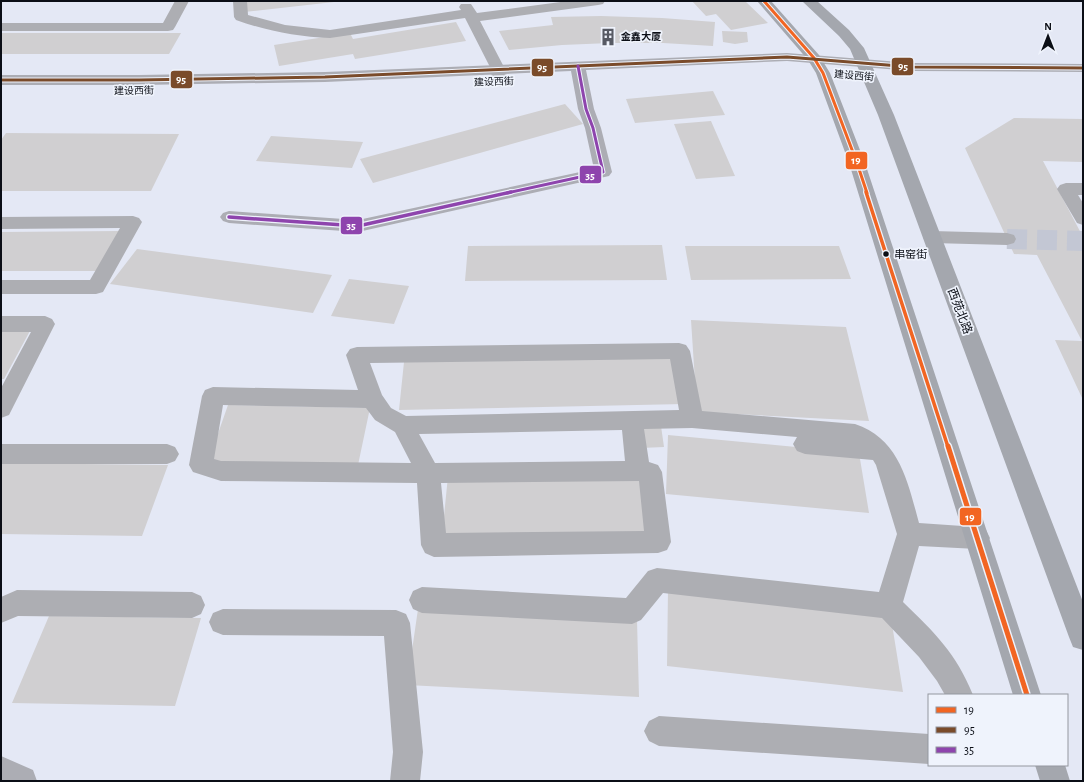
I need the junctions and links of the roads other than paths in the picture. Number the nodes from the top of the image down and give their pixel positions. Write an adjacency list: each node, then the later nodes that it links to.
1 (182, 1): 7 (street)
2 (240, 1): 6 (street)
3 (598, 1): 6 (street)
4 (764, 1): 8 (main road)
5 (809, 1): 10 (main road, 西苑北路)
6 (468, 11): 13 (street)
7 (1, 27)
8 (815, 68): 10 (main road, 建设西街); 11 (main road, 建设西街); 35 (main road)
9 (1083, 68): 10 (main road, 建设西街)
10 (867, 70): 15 (main road, 建设西街); 21 (main road, 西苑北路)
11 (579, 72): 12 (main road, 建设西街); 13 (main road, 建设西街); 18 (main road)
12 (776, 72)
13 (499, 75): 14 (main road, 建设西街); 16 (main road, 建设西街)
14 (1, 80)
15 (1083, 81)
16 (1, 92)
17 (1083, 189): 19 (street)
18 (229, 217)
19 (1083, 218)
20 (1, 223): 23 (street)
21 (932, 237): 22 (street); 41 (main road, 西苑北路)
22 (1007, 239)
23 (1, 287)
24 (1, 324): 26 (street)
25 (372, 399): 28 (street); 29 (street); 33 (street)
26 (1, 409)
27 (632, 421): 28 (street); 29 (street); 32 (street)
28 (403, 425): 33 (street)
29 (694, 426): 34 (street)
30 (1, 454): 31 (street)
31 (167, 454)
32 (638, 471): 33 (street); 33 (street)
33 (428, 473)
34 (910, 534): 35 (street); 38 (street)
35 (977, 538): 43 (main road)
36 (422, 600): 38 (street)
37 (192, 606): 39 (street)
38 (888, 606): 42 (street)
39 (1, 610)
40 (223, 622): 49 (street)
41 (1083, 638)
42 (959, 694)
43 (1027, 694)
44 (659, 731): 45 (street)
45 (928, 750)
46 (1050, 766): 50 (main road)
47 (1, 771): 48 (main road)
48 (22, 781)
49 (405, 781)
50 (1055, 781)

